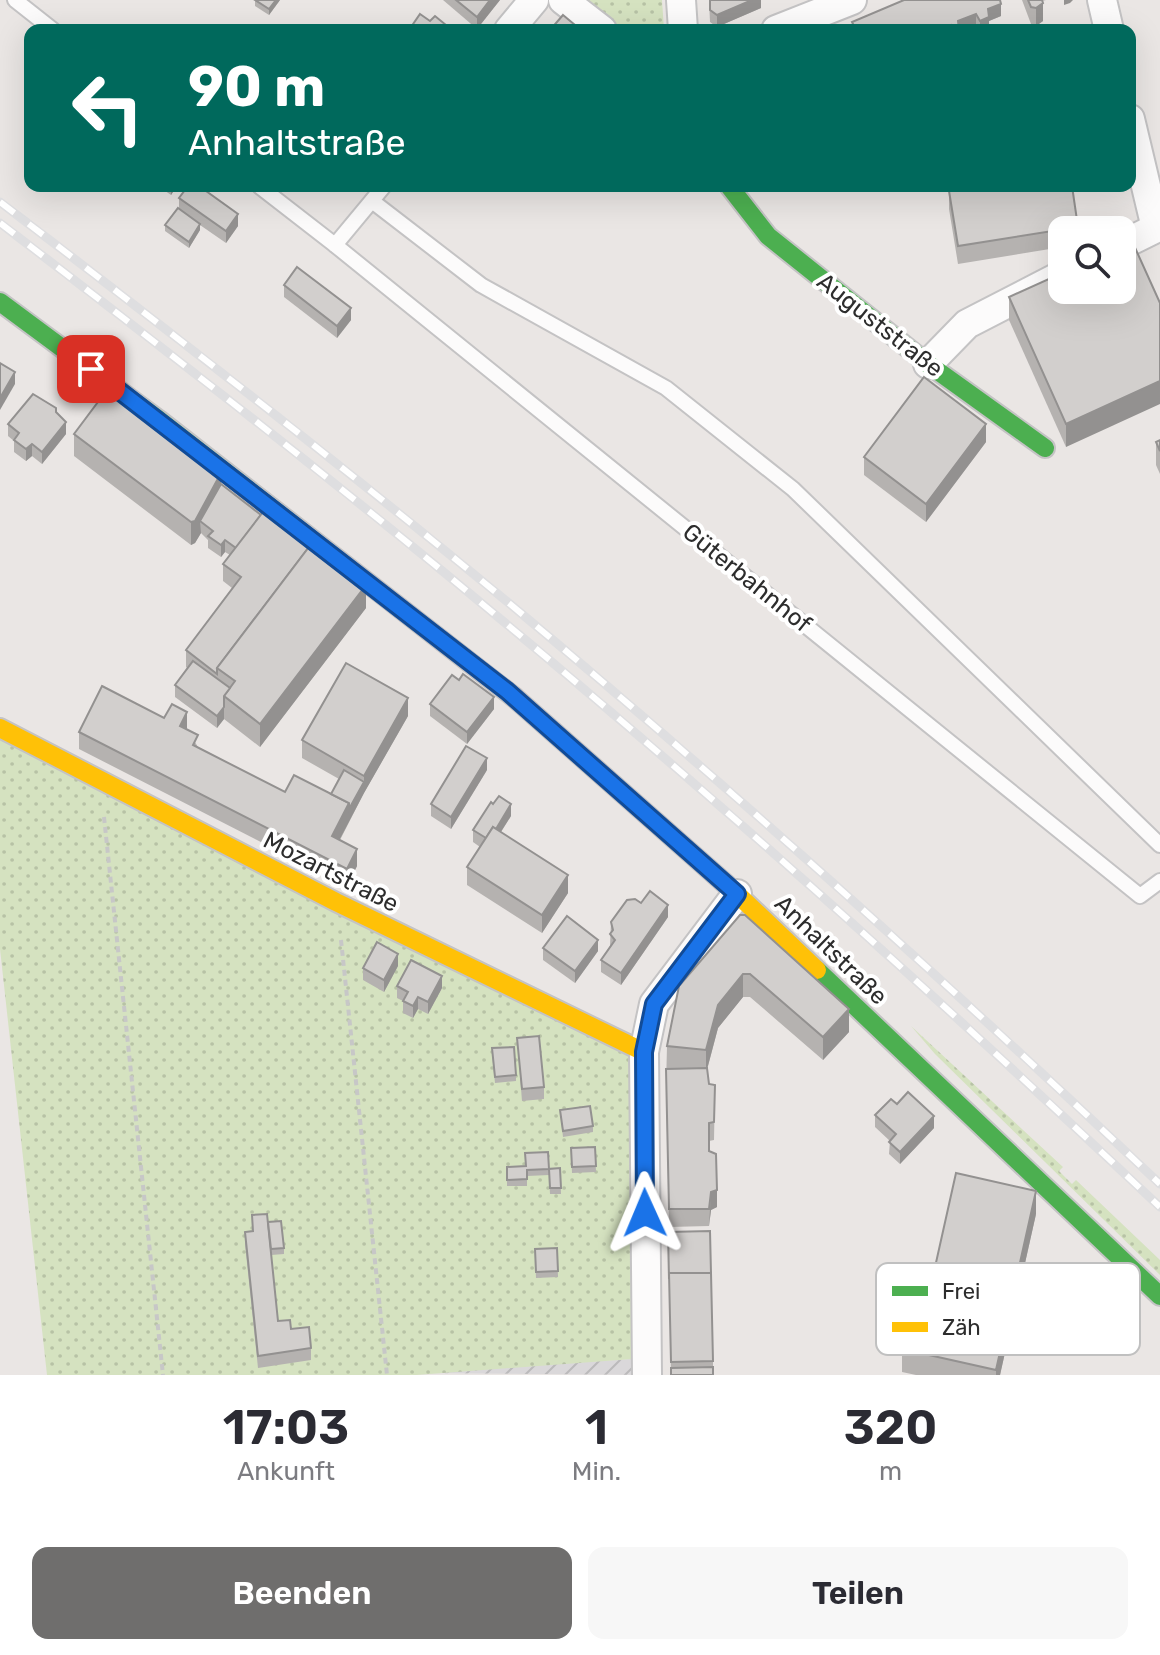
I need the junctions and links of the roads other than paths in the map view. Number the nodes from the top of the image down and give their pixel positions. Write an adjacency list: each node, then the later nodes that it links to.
1 (15, 0): 7 (lane)
2 (534, 0): 8 (street)
3 (563, 0): 9 (street)
4 (681, 0): 10 (street)
5 (852, 0): 11 (street)
6 (1102, 0): 12 (street)
7 (45, 24)
8 (514, 24)
9 (594, 24)
10 (683, 24)
11 (791, 24)
12 (1108, 24)
13 (1136, 144): 18 (street)
14 (267, 192): 19 (lane, Güterbahnhof)
15 (379, 192): 17 (lane)
16 (734, 192): 22 (street, Auguststraße)
17 (372, 201): 19 (lane); 25 (lane)
18 (1136, 238)
19 (335, 245): 26 (lane, Güterbahnhof)
20 (1048, 282): 22 (street)
21 (0, 302): 27 (street, Anhaltstraße)
22 (928, 364): 23 (street, Auguststraße)
23 (1045, 448)
24 (0, 728): 28 (street, Mozartstraße)
25 (1160, 845)
26 (1160, 881)
27 (737, 894): 28 (street); 29 (street, Anhaltstraße)
28 (644, 1052): 32 (street)
29 (1125, 1263)
30 (1140, 1277): 31 (street, Anhaltstraße)
31 (1160, 1296)
32 (647, 1375)

